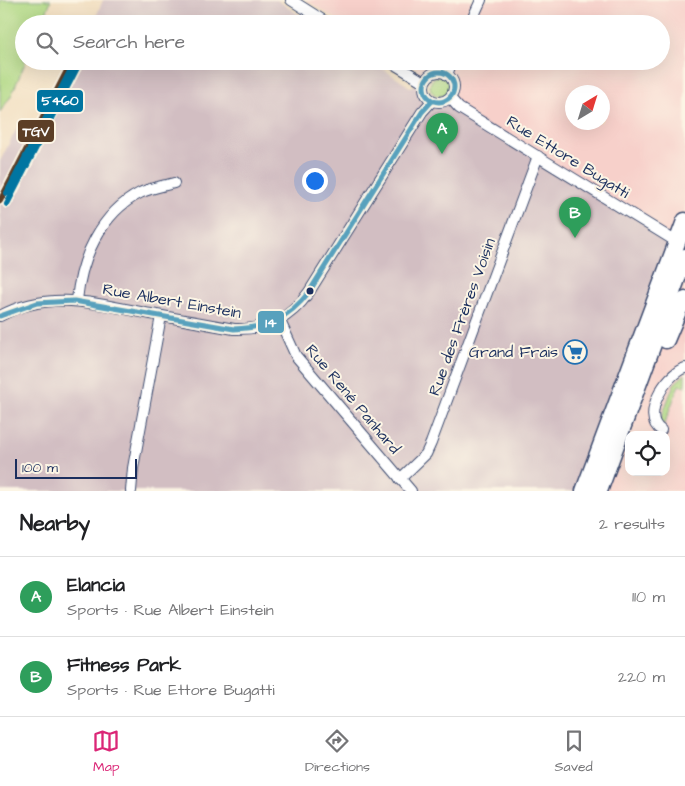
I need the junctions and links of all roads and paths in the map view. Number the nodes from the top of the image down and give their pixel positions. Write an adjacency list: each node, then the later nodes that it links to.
1 (291, 0): 3 (street)
2 (481, 0): 4 (street)
3 (315, 15)
4 (474, 15)
5 (404, 70): 8 (street)
6 (449, 70): 7 (street)
7 (447, 75): 8 (street); 9 (street)
8 (424, 82): 10 (street)
9 (451, 99): 10 (street); 11 (street, Rue Ettore Bugatti)
10 (432, 100): 20 (street, Rue Albert Einstein)
11 (538, 156): 14 (street, Rue Ettore Bugatti); 23 (street, Rue des Frères Voisin)
12 (174, 183): 16 (street)
13 (685, 221): 26 (highway)
14 (672, 239)
15 (685, 257): 27 (highway)
16 (77, 300): 18 (street, Rue Albert Einstein); 19 (street, Rue Albert Einstein)
17 (685, 300): 27 (highway)
18 (0, 316)
19 (161, 316): 20 (street, Rue Albert Einstein); 24 (street)
20 (280, 321): 23 (street, Rue René Panhard)
21 (685, 368): 22 (street)
22 (661, 430)
23 (400, 479): 25 (street, Rue René Panhard)
24 (131, 491)
25 (411, 491)
26 (584, 491)
27 (600, 491)

